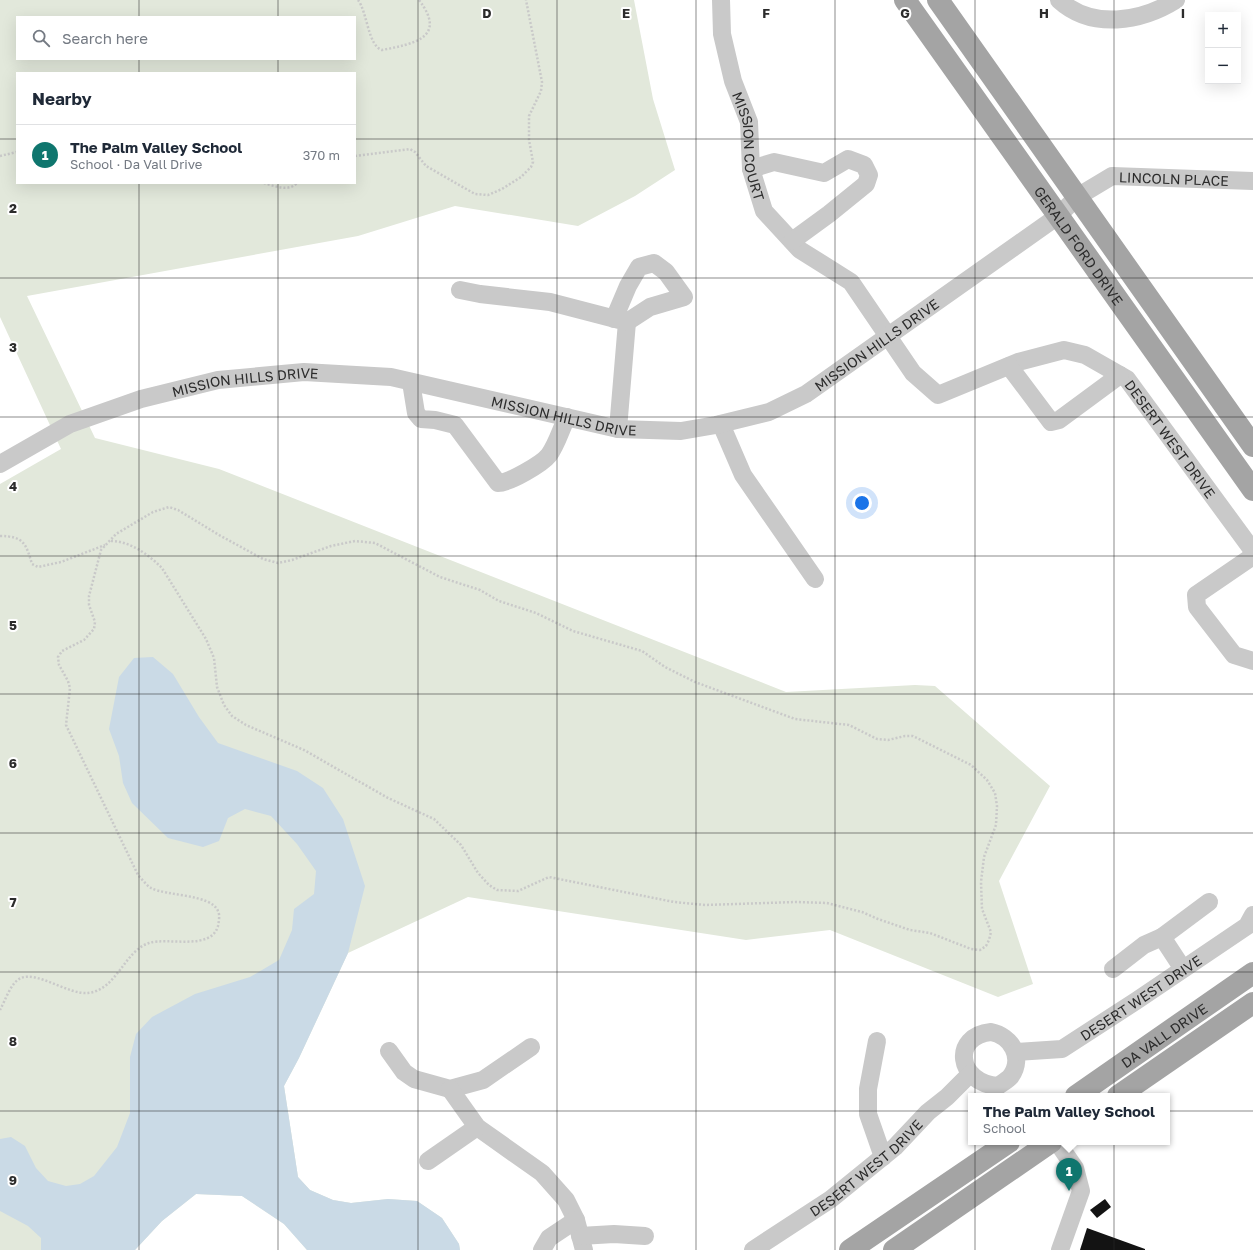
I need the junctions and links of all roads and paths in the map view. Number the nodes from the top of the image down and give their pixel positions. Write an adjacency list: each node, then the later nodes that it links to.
1 (358, 0): 2 (path)
2 (419, 0)
3 (526, 0): 11 (path)
4 (721, 0): 12 (street, MISSION COURT)
5 (906, 0): 17 (main road, GERALD FORD DRIVE)
6 (938, 0): 16 (main road, GERALD FORD DRIVE)
7 (1059, 0): 8 (street)
8 (1176, 0)
9 (16, 152): 10 (path)
10 (0, 156)
11 (356, 156)
12 (751, 169): 18 (street, MISSION COURT); 18 (street)
13 (1253, 181): 16 (street, LINCOLN PLACE)
14 (268, 184): 15 (path)
15 (296, 184)
16 (1077, 197): 17 (street, MISSION HILLS DRIVE); 27 (main road, GERALD FORD DRIVE)
17 (1058, 216): 20 (street, MISSION HILLS DRIVE); 29 (main road, GERALD FORD DRIVE)
18 (792, 241): 20 (street, MISSION COURT)
19 (460, 290): 26 (street)
20 (889, 337): 21 (street, DESERT WEST DRIVE); 25 (street, MISSION HILLS DRIVE)
21 (1009, 366): 22 (street, DESERT WEST DRIVE); 22 (street)
22 (1120, 375): 33 (street, DESERT WEST DRIVE)
23 (411, 382): 24 (street, MISSION HILLS DRIVE); 24 (street); 28 (street, MISSION HILLS DRIVE)
24 (567, 417): 26 (street, MISSION HILLS DRIVE)
25 (721, 424): 26 (street, MISSION HILLS DRIVE); 35 (street)
26 (618, 429)
27 (1253, 446)
28 (0, 464)
29 (1253, 490)
30 (0, 536): 32 (path)
31 (111, 541): 31 (path); 32 (path)
32 (105, 545): 44 (path)
33 (1253, 551)
34 (1253, 556): 36 (street)
35 (815, 579)
36 (1253, 661)
37 (1209, 902): 39 (street)
38 (1253, 915): 41 (street, DESERT WEST DRIVE)
39 (1162, 937): 40 (street); 41 (street)
40 (1113, 969)
41 (1183, 969): 48 (street, DESERT WEST DRIVE)
42 (1253, 973): 52 (main road, DA VALL DRIVE)
43 (1253, 1003): 53 (main road, DA VALL DRIVE)
44 (0, 1010)
45 (877, 1041): 58 (street)
46 (531, 1046): 50 (street)
47 (389, 1050): 50 (street)
48 (1016, 1052): 49 (street); 51 (street)
49 (970, 1074): 51 (street); 58 (street, DESERT WEST DRIVE)
50 (450, 1089): 54 (street)
51 (1002, 1091)
52 (1080, 1093)
53 (1122, 1093)
54 (477, 1127): 59 (street); 60 (street)
55 (1005, 1145): 64 (main road)
56 (1047, 1145): 65 (main road)
57 (1059, 1145): 66 (street)
58 (883, 1157): 63 (street, DESERT WEST DRIVE)
59 (428, 1160)
60 (580, 1235): 61 (street); 62 (street)
61 (645, 1236)
62 (542, 1250)
63 (753, 1250)
64 (850, 1250)
65 (894, 1250)
66 (1060, 1250)

